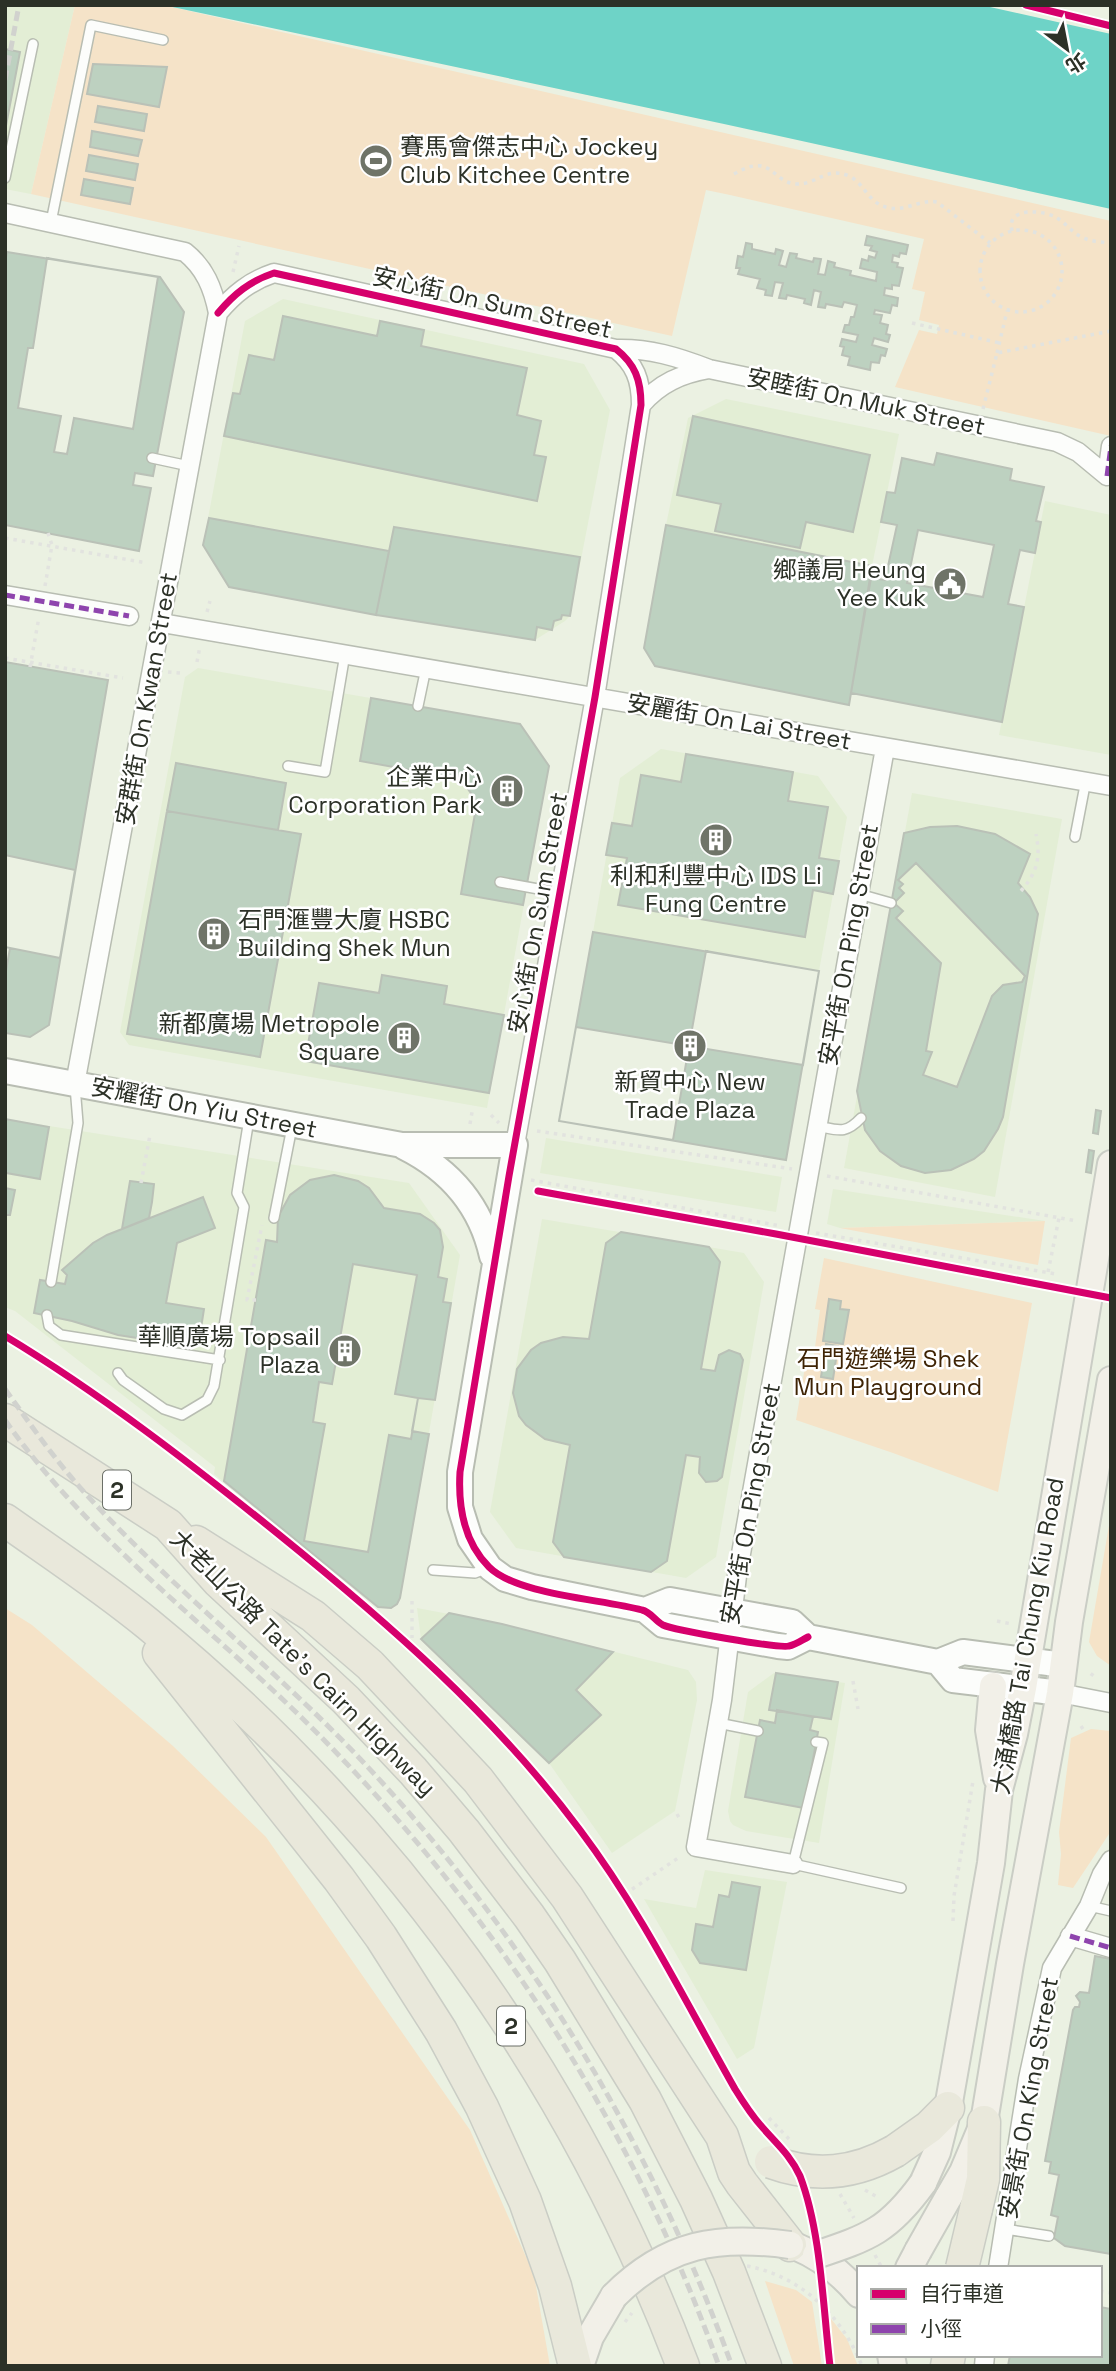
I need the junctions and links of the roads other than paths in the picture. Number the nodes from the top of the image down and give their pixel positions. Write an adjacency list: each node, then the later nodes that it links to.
1 (163, 40): 6 (lane)
2 (33, 44): 3 (lane)
3 (10, 129): 4 (lane)
4 (5, 178)
5 (5, 213): 6 (street)
6 (51, 222): 7 (street)
7 (218, 313): 8 (street, 安心街 On Sum Street); 13 (street, 安群街 On Kwan Street)
8 (615, 349): 9 (street, 安睦街 On Muk Street); 10 (street, 安心街 On Sum Street)
9 (709, 369): 10 (street); 14 (street, 安睦街 On Muk Street)
10 (641, 405): 20 (street, 安心街 On Sum Street)
11 (1111, 446): 14 (street)
12 (152, 458): 13 (lane)
13 (190, 466): 17 (street, 安群街 On Kwan Street)
14 (1109, 476)
15 (5, 595): 16 (street)
16 (130, 616)
17 (162, 623): 18 (street, 安麗街 On Lai Street); 32 (street, 安群街 On Kwan Street)
18 (345, 654): 19 (street, 安麗街 On Lai Street); 23 (lane)
19 (426, 668): 20 (street, 安麗街 On Lai Street); 21 (lane)
20 (595, 697): 22 (street, 安麗街 On Lai Street); 28 (street, 安心街 On Sum Street)
21 (418, 706)
22 (885, 748): 24 (street, 安麗街 On Lai Street); 29 (street, 安平街 On Ping Street)
23 (288, 766)
24 (1086, 780): 25 (street, 安麗街 On Lai Street); 26 (lane)
25 (1110, 785)
26 (1075, 837)
27 (500, 882): 28 (lane)
28 (560, 893): 38 (street, 安心街 On Sum Street)
29 (859, 894): 30 (lane); 36 (street, 安平街 On Ping Street)
30 (891, 903)
31 (5, 1071): 32 (street, 安耀街 On Yiu Street)
32 (75, 1084): 33 (street, 安耀街 On Yiu Street); 42 (lane)
33 (249, 1117): 35 (street, 安耀街 On Yiu Street); 44 (lane)
34 (861, 1118): 36 (lane)
35 (293, 1125): 37 (street, 安耀街 On Yiu Street); 40 (lane)
36 (817, 1126): 53 (street, 安平街 On Ping Street)
37 (402, 1145): 38 (street, 安耀街 On Yiu Street); 41 (street, 安耀街 On Yiu Street)
38 (514, 1145): 41 (street, 安心街 On Sum Street)
39 (1111, 1164): 57 (main road, 大涌橋路 Tai Chung Kiu Road)
40 (274, 1218)
41 (494, 1264): 50 (street, 安心街 On Sum Street)
42 (51, 1282)
43 (47, 1315): 44 (lane)
44 (220, 1360): 45 (lane)
45 (118, 1373)
46 (1111, 1380): 59 (main road, 大涌橋路 Tai Chung Kiu Road)
47 (5, 1420): 49 (highway, 大老山公路 Tate's Cairn Highway / 2)
48 (5, 1520): 52 (highway, 2)
49 (168, 1525): 77 (highway); 88 (highway, 大老山公路 Tate's Cairn Highway / 2)
50 (490, 1568): 51 (lane); 54 (street, 安心街 On Sum Street)
51 (433, 1570)
52 (98, 1586): 86 (highway); 87 (highway, 2)
53 (732, 1610): 54 (street, 安心街 On Sum Street); 55 (street, 安心街 On Sum Street); 56 (street, 安平街 On Ping Street)
54 (645, 1611): 56 (street, 安心街 On Sum Street)
55 (808, 1637): 56 (street, 安心街 On Sum Street); 58 (street, 安心街 On Sum Street)
56 (728, 1639): 64 (street, 安平街 On Ping Street)
57 (1027, 1659): 58 (street, 安心街 On Sum Street); 59 (street, 安心街 On Sum Street); 61 (main road, 大涌橋路 Tai Chung Kiu Road)
58 (937, 1662): 60 (street, 安心街 On Sum Street)
59 (1064, 1665): 62 (main road, 大涌橋路 Tai Chung Kiu Road)
60 (993, 1686): 61 (street, 安心街 On Sum Street); 67 (main road)
61 (1023, 1688): 62 (street); 67 (main road, 大涌橋路 Tai Chung Kiu Road)
62 (1060, 1693): 63 (street); 76 (main road, 大涌橋路 Tai Chung Kiu Road)
63 (1111, 1703)
64 (718, 1723): 65 (lane); 69 (street, 安平街 On Ping Street)
65 (758, 1731)
66 (816, 1742): 69 (lane)
67 (999, 1790): 75 (main road, 大涌橋路 Tai Chung Kiu Road)
68 (1111, 1860): 71 (street, 安景街 On King Street)
69 (793, 1864): 70 (lane)
70 (901, 1888)
71 (1089, 1906): 72 (lane); 73 (street, 安景街 On King Street)
72 (1111, 1911)
73 (1070, 1936): 74 (street); 79 (street, 安景街 On King Street)
74 (1111, 1948)
75 (948, 2108): 77 (highway, bridge); 81 (main road, 大涌橋路 Tai Chung Kiu Road, bridge)
76 (984, 2122): 78 (highway)
77 (722, 2136): 81 (highway)
78 (962, 2204): 82 (main road, bridge); 83 (highway, bridge)
79 (1005, 2229): 80 (lane); 84 (street, 安景街 On King Street)
80 (1049, 2236)
81 (803, 2250): 85 (main road); 86 (main road, bridge)
82 (911, 2266)
83 (962, 2266)
84 (998, 2266)
85 (857, 2292)
86 (577, 2366)
87 (683, 2366)
88 (765, 2366)

